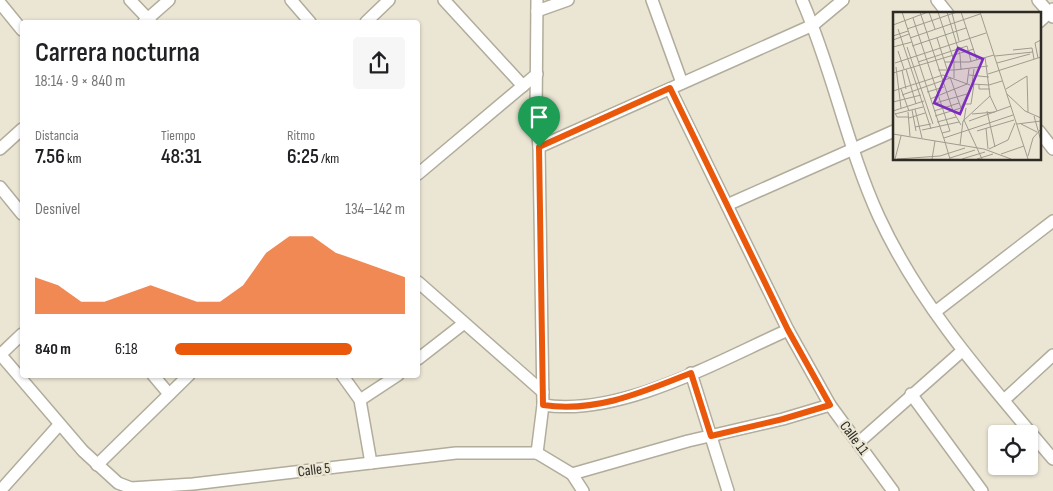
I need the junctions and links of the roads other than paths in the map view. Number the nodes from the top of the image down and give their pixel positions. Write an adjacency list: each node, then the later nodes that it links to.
1 (130, 0): 16 (street)
2 (168, 0): 17 (street)
3 (291, 0): 18 (street)
4 (389, 0): 19 (street)
5 (444, 0): 25 (street)
6 (568, 0): 13 (street)
7 (652, 0): 24 (street)
8 (802, 0): 21 (street)
9 (843, 0): 21 (street)
10 (937, 0): 14 (street)
11 (1038, 0): 15 (street)
12 (0, 3): 22 (street)
13 (537, 6): 23 (street)
14 (946, 12)
15 (1052, 13): 20 (street)
16 (146, 20)
17 (148, 20)
18 (308, 20)
19 (368, 20)
20 (1040, 21)
21 (813, 26): 24 (street); 33 (street)
22 (20, 28)
23 (536, 74): 25 (street); 30 (street)
24 (682, 83): 26 (street)
25 (523, 86): 34 (street)
26 (670, 88): 30 (street); 36 (street, Calle 11)
27 (893, 130): 33 (street)
28 (20, 132): 31 (street)
29 (1040, 132): 32 (street)
30 (539, 147): 53 (street)
31 (0, 149)
32 (1053, 149)
33 (852, 151): 36 (street); 40 (street)
34 (420, 172)
35 (0, 187): 37 (street)
36 (727, 205): 42 (street, Calle 11)
37 (20, 212)
38 (1053, 221): 40 (street)
39 (420, 284): 41 (street)
40 (935, 312): 44 (street)
41 (463, 324): 47 (street); 53 (street)
42 (788, 330): 48 (street); 59 (street, Calle 11)
43 (20, 336): 45 (street)
44 (962, 351): 55 (street); 57 (street)
45 (0, 354): 60 (street, Calle 5)
46 (1053, 355): 57 (street)
47 (420, 358)
48 (691, 373): 58 (street); 61 (street)
49 (156, 378): 54 (street)
50 (186, 378): 54 (street)
51 (344, 378): 56 (street)
52 (393, 378): 56 (street)
53 (542, 392): 58 (street)
54 (169, 394): 66 (street)
55 (911, 394): 62 (street); 73 (street)
56 (360, 400): 65 (street)
57 (1004, 400): 64 (street)
58 (543, 405): 63 (street)
59 (830, 405): 61 (street); 62 (street, Calle 11)
60 (59, 425): 66 (street, Calle 5); 69 (street)
61 (711, 436): 67 (street); 71 (street)
62 (858, 443): 72 (street, Calle 11)
63 (537, 453): 65 (street, Calle 5); 67 (street)
64 (1053, 459)
65 (372, 463): 68 (street, Calle 5)
66 (97, 465): 68 (street, Calle 5)
67 (572, 474): 70 (street)
68 (193, 488)
69 (0, 490)
70 (583, 491)
71 (728, 491)
72 (893, 491)
73 (982, 491)

